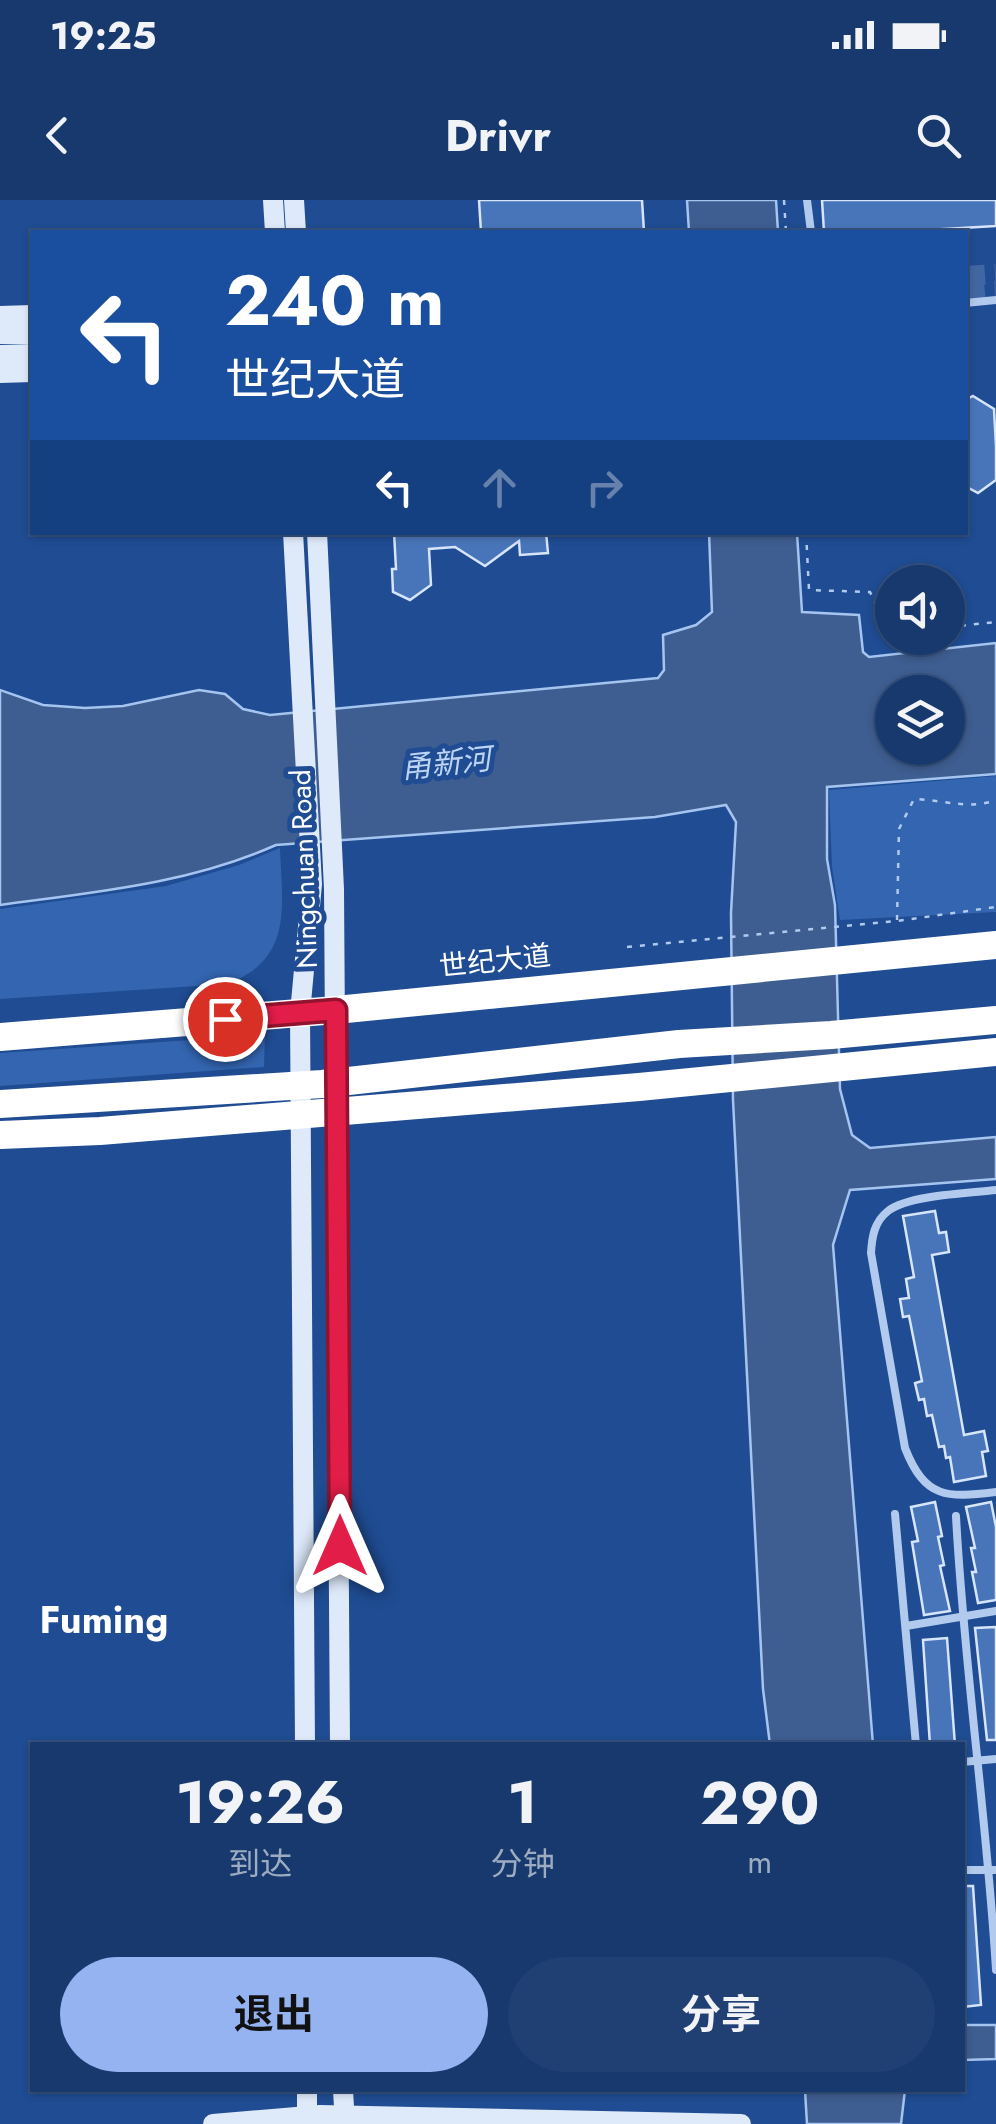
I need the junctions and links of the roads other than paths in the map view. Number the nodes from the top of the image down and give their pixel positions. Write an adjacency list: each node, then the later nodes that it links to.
1 (273, 200): 4 (main road)
2 (294, 200): 5 (main road)
3 (807, 200): 6 (lane)
4 (276, 230)
5 (296, 230)
6 (811, 230)
7 (996, 300): 8 (lane)
8 (968, 304)
9 (30, 315): 10 (main road)
10 (0, 316)
11 (0, 334): 12 (main road)
12 (30, 334)
13 (30, 354): 14 (main road)
14 (0, 355)
15 (30, 372): 16 (main road)
16 (0, 373)
17 (293, 535): 21 (main road, Ningchuan Road)
18 (316, 535): 20 (main road, Ningchuan Road)
19 (996, 945): 20 (highway, 世纪大道)
20 (336, 1010): 21 (highway, 世纪大道); 25 (main road, Ningchuan Road)
21 (300, 1013): 23 (highway, 世纪大道); 26 (main road, Ningchuan Road)
22 (996, 1020): 25 (highway)
23 (0, 1037)
24 (996, 1052): 25 (highway)
25 (337, 1096): 26 (highway); 37 (main road, Ningchuan Road)
26 (300, 1099): 27 (highway); 28 (highway); 36 (main road, Ningchuan Road)
27 (0, 1104)
28 (0, 1135)
29 (996, 1190): 30 (lane)
30 (996, 1492)
31 (895, 1514): 35 (lane)
32 (956, 1516): 34 (lane)
33 (996, 1611): 34 (lane)
34 (961, 1618): 35 (lane); 40 (lane)
35 (906, 1626): 38 (lane)
36 (305, 1742)
37 (340, 1742)
38 (916, 1742)
39 (996, 1759): 40 (lane)
40 (978, 1760): 41 (lane); 43 (lane)
41 (965, 1762)
42 (965, 1870): 43 (lane)
43 (993, 1870): 44 (lane)
44 (996, 1970)
45 (307, 2092): 47 (main road)
46 (343, 2092): 48 (main road)
47 (307, 2120): 48 (main road); 49 (main road)
48 (344, 2120): 50 (main road)
49 (213, 2124)
50 (740, 2124)

